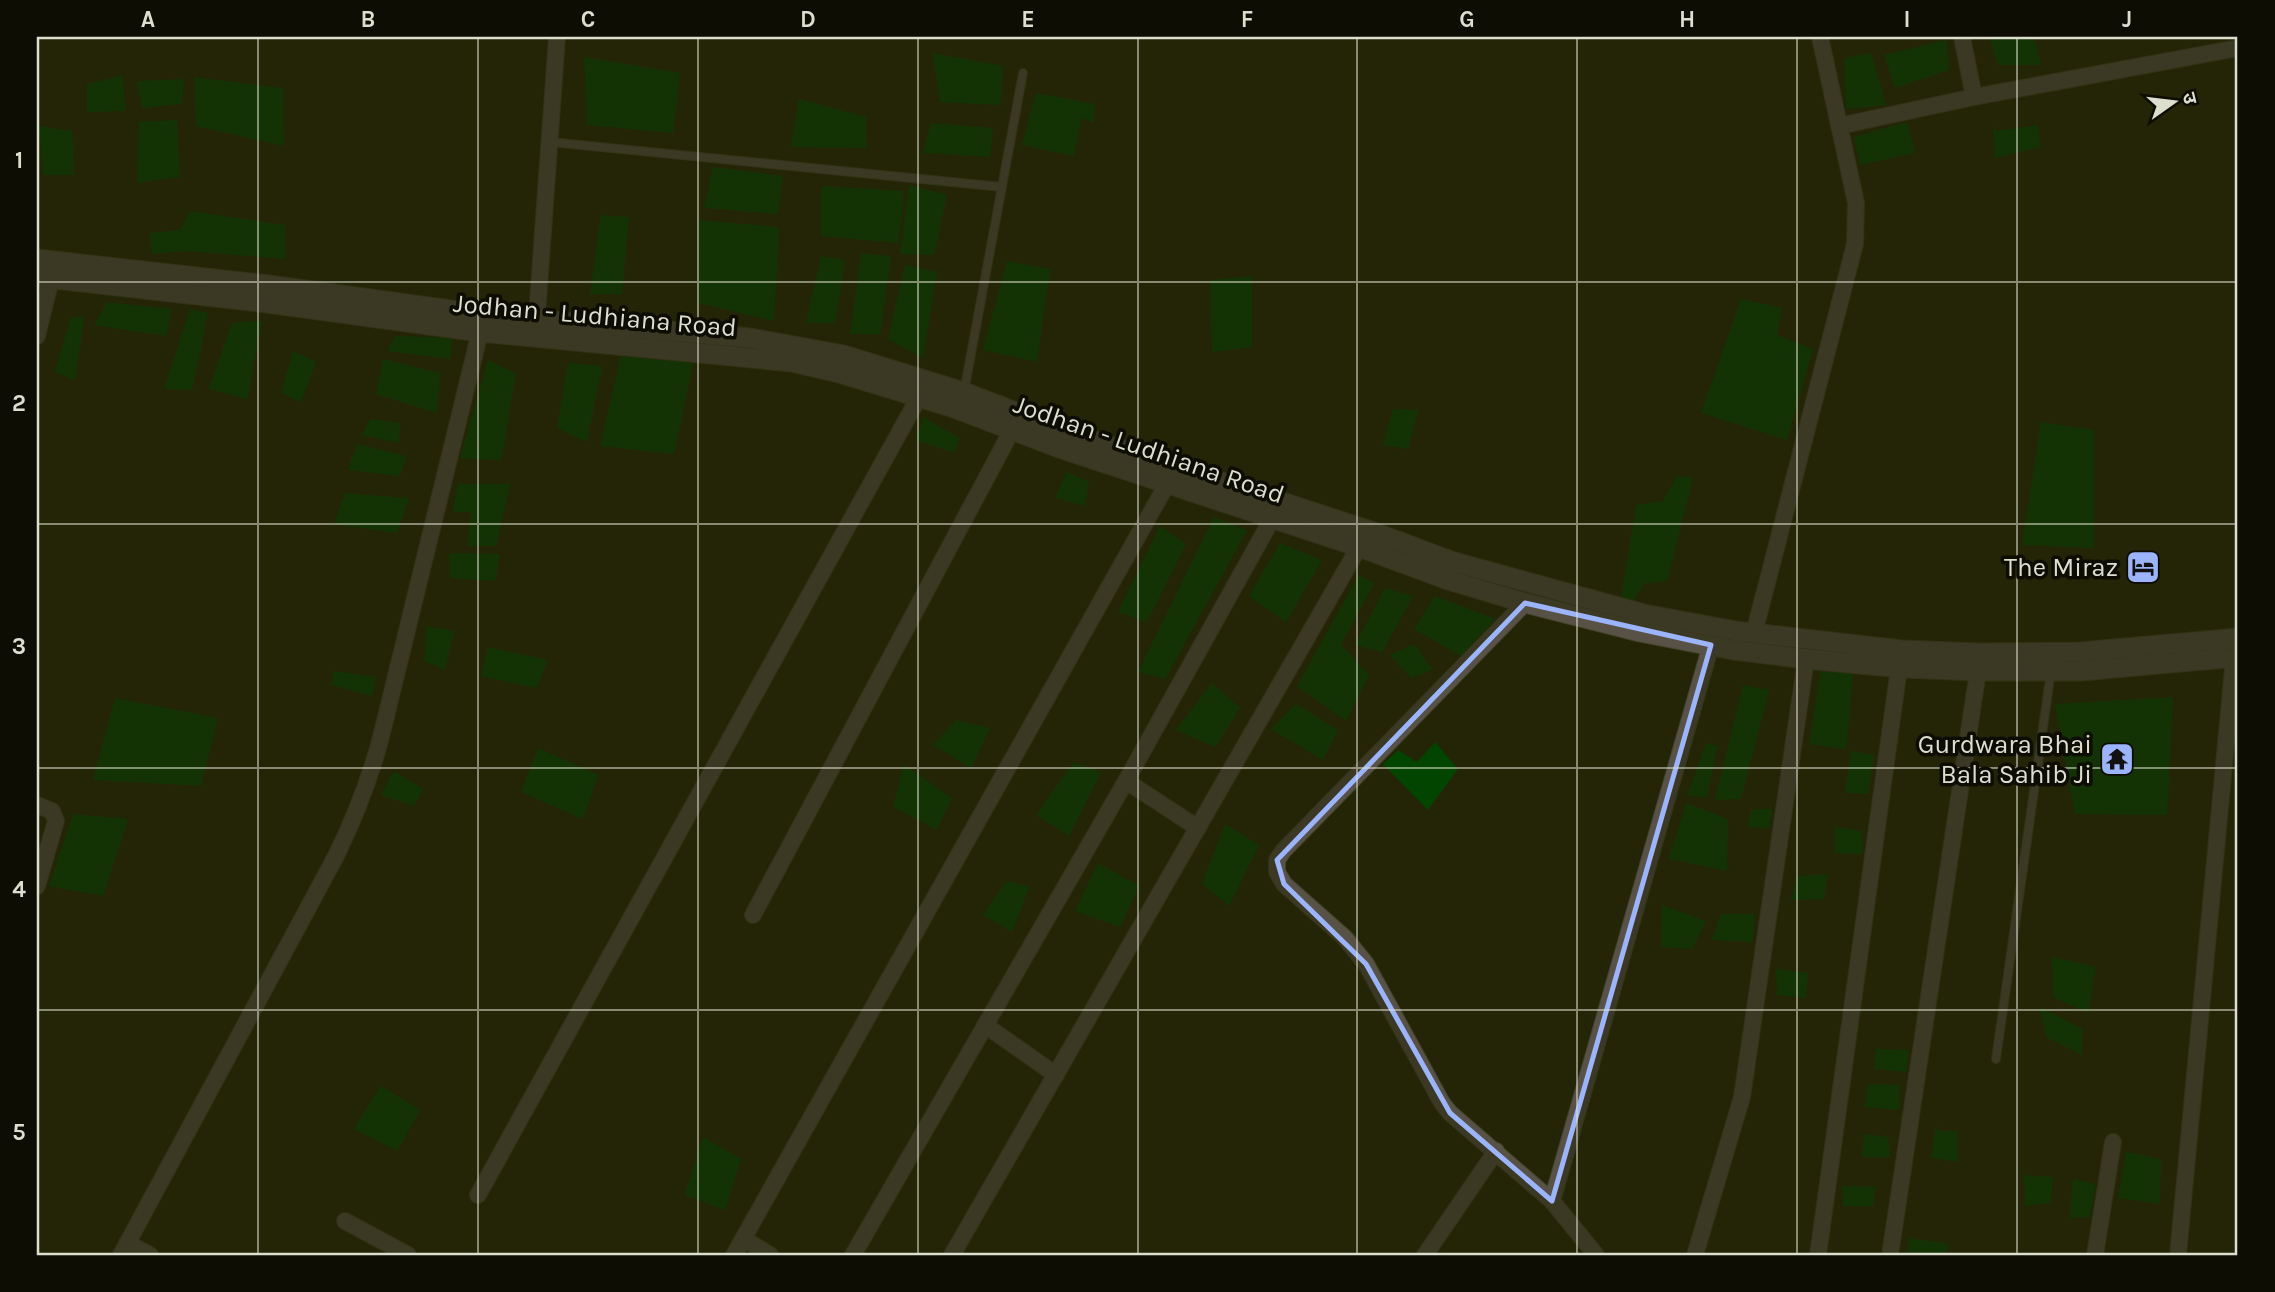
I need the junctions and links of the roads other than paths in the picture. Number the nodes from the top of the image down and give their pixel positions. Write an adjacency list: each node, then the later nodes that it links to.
1 (558, 37): 8 (street)
2 (1820, 37): 7 (street)
3 (1962, 37): 6 (street)
4 (2238, 48): 6 (street)
5 (1023, 73): 9 (lane)
6 (1974, 97): 7 (street)
7 (1839, 126): 22 (street)
8 (550, 142): 9 (lane); 12 (street)
9 (1002, 187): 15 (lane)
10 (37, 259): 12 (street, Jodhan - Ludhiana Road)
11 (44, 278): 13 (street, Jodhan - Ludhiana Road); 14 (street)
12 (536, 330): 13 (street, Jodhan - Ludhiana Road); 15 (street, Jodhan - Ludhiana Road); 16 (street, Jodhan - Ludhiana Road)
13 (480, 332): 44 (street)
14 (37, 335)
15 (964, 392): 22 (street, Jodhan - Ludhiana Road)
16 (919, 397): 17 (street, Jodhan - Ludhiana Road); 40 (street)
17 (1012, 430): 18 (street, Jodhan - Ludhiana Road); 34 (street)
18 (1167, 484): 19 (street, Jodhan - Ludhiana Road); 43 (street)
19 (1272, 519): 20 (street, Jodhan - Ludhiana Road); 30 (street)
20 (1359, 547): 21 (street, Jodhan - Ludhiana Road); 32 (street)
21 (1525, 603): 24 (street, Jodhan - Ludhiana Road); 39 (street)
22 (1754, 633): 23 (street, Jodhan - Ludhiana Road)
23 (2238, 637)
24 (1711, 645): 26 (street, Jodhan - Ludhiana Road); 41 (street)
25 (2236, 658): 29 (street, Jodhan - Ludhiana Road); 57 (street)
26 (1806, 659): 27 (street, Jodhan - Ludhiana Road); 53 (street)
27 (1899, 668): 28 (street, Jodhan - Ludhiana Road); 54 (street)
28 (1978, 671): 29 (street, Jodhan - Ludhiana Road); 55 (street)
29 (2051, 671): 36 (lane)
30 (1126, 781): 32 (street); 35 (street)
31 (37, 805): 33 (street)
32 (1198, 828): 37 (street)
33 (37, 886)
34 (753, 915)
35 (985, 1025): 37 (street); 49 (street)
36 (1996, 1059)
37 (1056, 1074): 50 (street)
38 (2113, 1142): 56 (street)
39 (1496, 1151): 41 (street); 51 (street)
40 (478, 1195)
41 (1552, 1201): 52 (street)
42 (345, 1221): 46 (street)
43 (744, 1239): 47 (street); 48 (street)
44 (124, 1249): 45 (street)
45 (150, 1255)
46 (408, 1255)
47 (734, 1255)
48 (770, 1255)
49 (853, 1255)
50 (952, 1255)
51 (1425, 1255)
52 (1596, 1255)
53 (1695, 1255)
54 (1818, 1255)
55 (1890, 1255)
56 (2095, 1255)
57 (2178, 1255)

